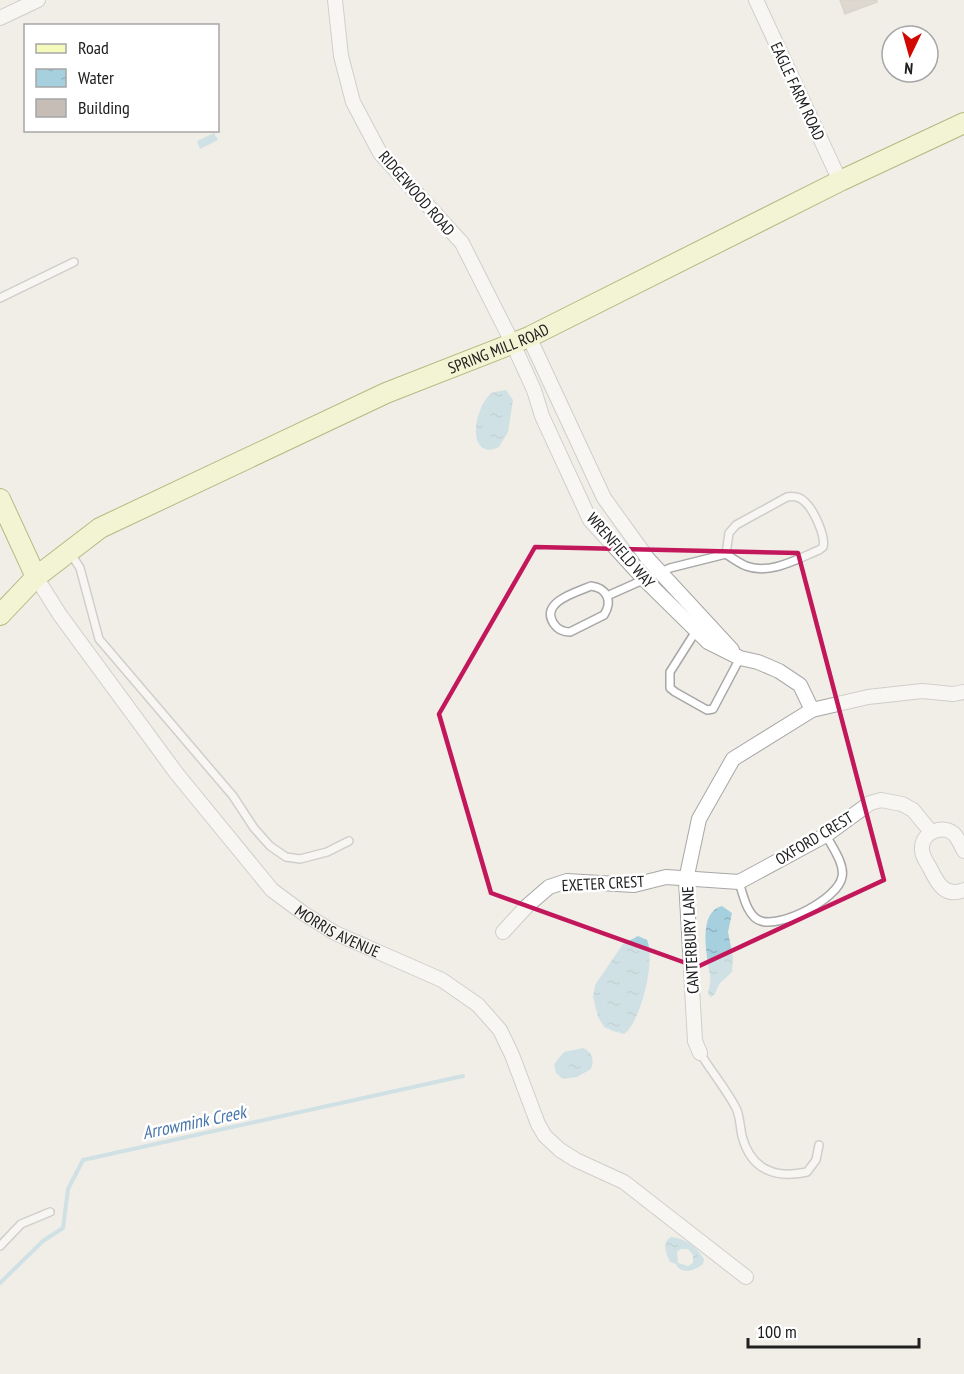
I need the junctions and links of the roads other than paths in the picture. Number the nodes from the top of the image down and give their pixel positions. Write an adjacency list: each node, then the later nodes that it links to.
1 (38, 0): 4 (street)
2 (335, 0): 9 (street, RIDGEWOOD ROAD)
3 (756, 0): 6 (street, EAGLE FARM ROAD)
4 (0, 18)
5 (964, 123): 6 (main road, SPRING MILL ROAD)
6 (840, 181): 9 (main road, SPRING MILL ROAD)
7 (74, 262): 8 (lane)
8 (0, 298)
9 (521, 340): 10 (street, WRENFIELD WAY); 11 (street, WRENFIELD WAY); 15 (main road, SPRING MILL ROAD)
10 (550, 382): 11 (street); 12 (street, WRENFIELD WAY)
11 (534, 390): 13 (street, WRENFIELD WAY)
12 (569, 423): 13 (street); 17 (street, WRENFIELD WAY)
13 (550, 433): 19 (street, WRENFIELD WAY)
14 (0, 499): 18 (main road, MORRIS AVENUE)
15 (69, 552): 18 (main road, SPRING MILL ROAD); 28 (lane)
16 (726, 554): 16 (lane); 17 (lane)
17 (661, 573): 19 (lane); 23 (street, WRENFIELD WAY)
18 (36, 577): 21 (main road, SPRING MILL ROAD); 38 (street, MORRIS AVENUE)
19 (644, 579): 20 (lane); 22 (street, WRENFIELD WAY)
20 (607, 596): 20 (lane)
21 (0, 615)
22 (696, 631): 23 (street, WRENFIELD WAY); 23 (lane)
23 (740, 658): 25 (street, WRENFIELD WAY)
24 (964, 692): 25 (street, CANTERBURY LANE)
25 (812, 710): 30 (street, CANTERBURY LANE)
26 (931, 832): 27 (street, OXFORD CREST); 29 (street); 32 (street)
27 (826, 835): 31 (street, OXFORD CREST); 31 (lane)
28 (349, 841)
29 (964, 850)
30 (686, 880): 31 (street); 33 (street, EXETER CREST); 34 (street, CANTERBURY LANE)
31 (739, 882)
32 (964, 890)
33 (503, 932)
34 (700, 1053): 35 (lane)
35 (819, 1145)
36 (50, 1212): 37 (lane)
37 (0, 1246)
38 (746, 1277)

